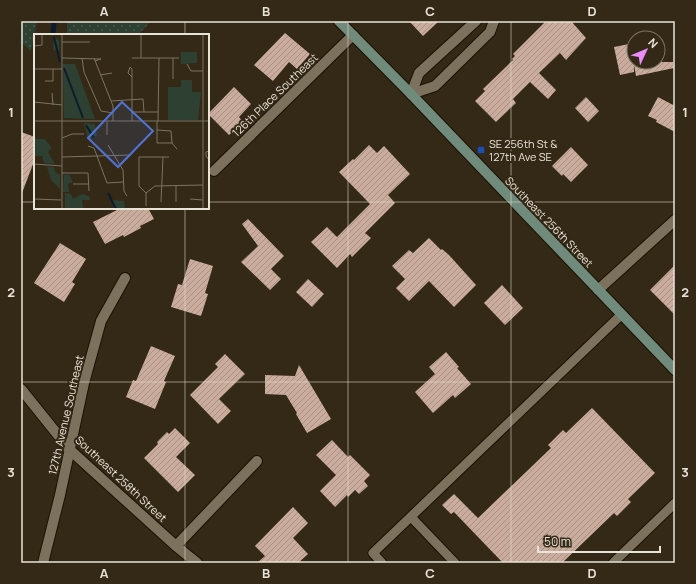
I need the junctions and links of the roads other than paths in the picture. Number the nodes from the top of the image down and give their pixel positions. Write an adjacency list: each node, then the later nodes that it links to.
1 (339, 21): 4 (main road, Southeast 256th Street)
2 (476, 21): 5 (street)
3 (494, 21): 5 (street)
4 (352, 35): 5 (main road, Southeast 256th Street); 6 (street, 126th Place Southeast)
5 (411, 94): 9 (main road, Southeast 256th Street)
6 (214, 171)
7 (675, 220): 9 (street)
8 (125, 278): 13 (street, 127th Avenue Southeast)
9 (598, 290): 10 (main road, Southeast 256th Street)
10 (621, 315): 11 (main road, Southeast 256th Street); 16 (lane)
11 (675, 370)
12 (21, 389): 13 (street, Southeast 258th Street)
13 (70, 450): 17 (street, Southeast 258th Street); 19 (street, 127th Avenue Southeast)
14 (257, 461): 17 (street)
15 (675, 503): 22 (lane)
16 (411, 517): 18 (lane); 21 (lane)
17 (176, 546): 20 (street, Southeast 258th Street)
18 (378, 562)
19 (43, 563)
20 (197, 563)
21 (456, 563)
22 (613, 563)

